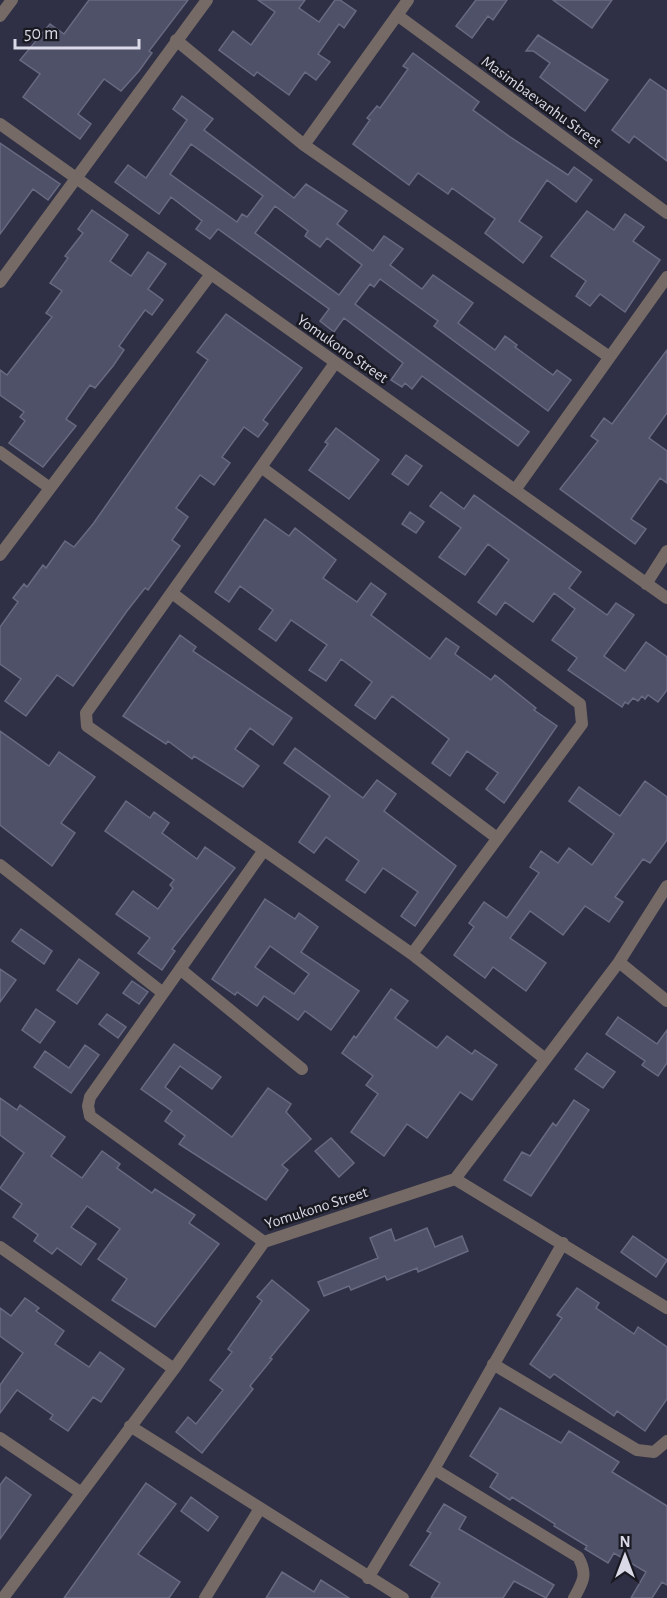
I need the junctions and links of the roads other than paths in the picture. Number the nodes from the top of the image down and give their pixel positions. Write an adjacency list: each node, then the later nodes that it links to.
1 (12, 0): 5 (street)
2 (207, 0): 6 (street)
3 (408, 0): 4 (street)
4 (397, 15): 8 (street); 10 (street, Masimbaevanhu Street)
5 (0, 16)
6 (176, 40): 8 (street); 9 (street)
7 (0, 124): 9 (street, Yomukono Street)
8 (304, 145): 14 (street)
9 (76, 178): 11 (street, Yomukono Street); 13 (street)
10 (667, 213)
11 (211, 274): 15 (street, Yomukono Street); 18 (street)
12 (667, 277): 14 (street)
13 (0, 282)
14 (608, 356): 19 (street)
15 (336, 363): 17 (street); 19 (street, Yomukono Street)
16 (0, 452): 18 (street)
17 (261, 467): 23 (street); 25 (street)
18 (50, 488): 21 (street)
19 (515, 490): 22 (street, Yomukono Street)
20 (667, 551): 22 (street)
21 (0, 555)
22 (646, 584): 24 (street, Yomukono Street)
23 (172, 593): 25 (street); 26 (street)
24 (667, 598)
25 (497, 838): 29 (street)
26 (264, 850): 29 (street); 31 (street)
27 (0, 865): 32 (street)
28 (667, 886): 30 (street)
29 (412, 954): 34 (street)
30 (619, 962): 33 (street); 34 (street)
31 (180, 969): 32 (street); 35 (street)
32 (163, 993): 37 (street)
33 (667, 1001)
34 (544, 1058): 36 (street)
35 (302, 1069)
36 (455, 1179): 37 (street, Yomukono Street); 38 (street)
37 (264, 1242): 42 (street, Yomukono Street)
38 (563, 1243): 40 (street); 41 (street)
39 (0, 1247): 42 (street)
40 (667, 1308)
41 (493, 1364): 45 (street); 46 (street)
42 (174, 1369): 43 (street, Yomukono Street)
43 (130, 1426): 47 (street, Yomukono Street); 48 (street)
44 (0, 1438): 47 (street)
45 (667, 1441)
46 (434, 1469): 49 (street); 53 (street)
47 (80, 1492): 50 (street, Yomukono Street)
48 (259, 1510): 49 (street); 51 (street)
49 (368, 1578): 52 (street)
50 (3, 1598)
51 (205, 1598)
52 (403, 1598)
53 (574, 1598)

